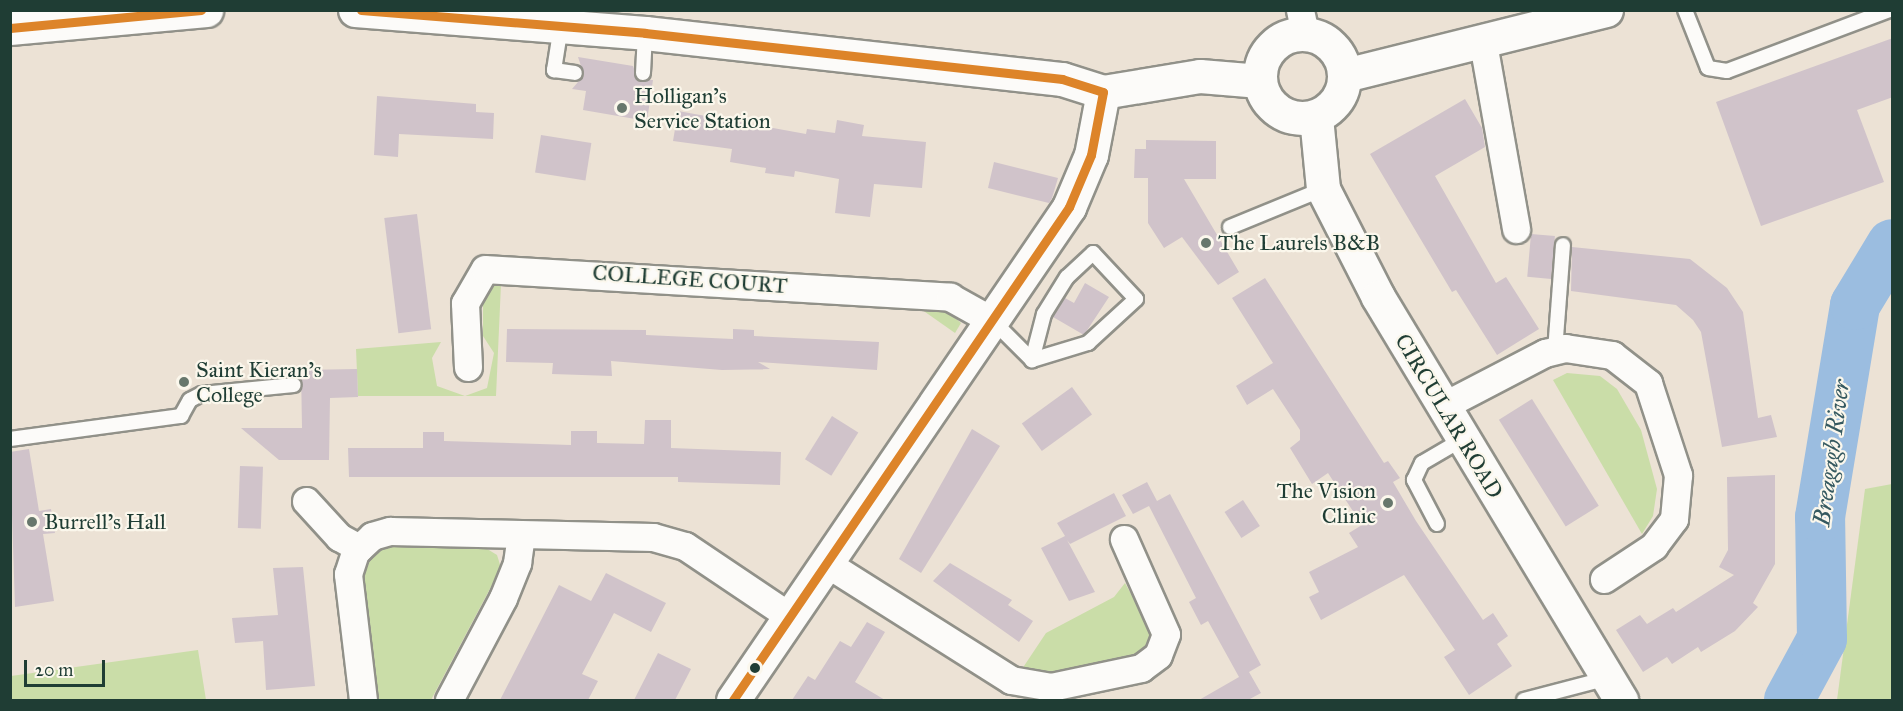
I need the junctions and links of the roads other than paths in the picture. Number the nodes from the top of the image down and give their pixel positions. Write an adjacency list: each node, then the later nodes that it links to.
1 (206, 10): 9 (main road)
2 (355, 10): 8 (main road)
3 (1606, 10): 11 (main road)
4 (1684, 10): 5 (lane)
5 (1888, 10)
6 (610, 20): 8 (main road); 10 (main road)
7 (1303, 22): 14 (main road); 15 (main road)
8 (561, 26): 12 (lane)
9 (10, 28)
10 (645, 33): 13 (lane); 16 (main road)
11 (1483, 43): 14 (main road); 20 (street)
12 (575, 73)
13 (643, 73)
14 (1345, 75): 17 (main road)
15 (1260, 81): 16 (main road); 17 (main road)
16 (1104, 92): 22 (main road)
17 (1316, 117): 18 (main road, CIRCULAR ROAD)
18 (1323, 189): 19 (lane); 27 (main road, CIRCULAR ROAD)
19 (1230, 227)
20 (1516, 229)
21 (1563, 245): 23 (lane)
22 (993, 321): 24 (lane); 25 (street, COLLEGE COURT); 35 (main road)
23 (1555, 351): 27 (street); 36 (street)
24 (1032, 360): 24 (lane)
25 (468, 367)
26 (294, 385): 28 (lane)
27 (1443, 406): 29 (main road, CIRCULAR ROAD)
28 (10, 439)
29 (1463, 439): 31 (lane); 38 (main road, CIRCULAR ROAD)
30 (306, 501): 34 (street)
31 (1437, 524)
32 (521, 535): 34 (street); 37 (street); 40 (street)
33 (1124, 539): 35 (street)
34 (359, 548): 39 (street)
35 (826, 563): 37 (main road)
36 (1604, 579)
37 (789, 616): 41 (main road)
38 (1615, 689): 42 (lane)
39 (363, 700)
40 (449, 700)
41 (733, 700)
42 (1524, 700)

